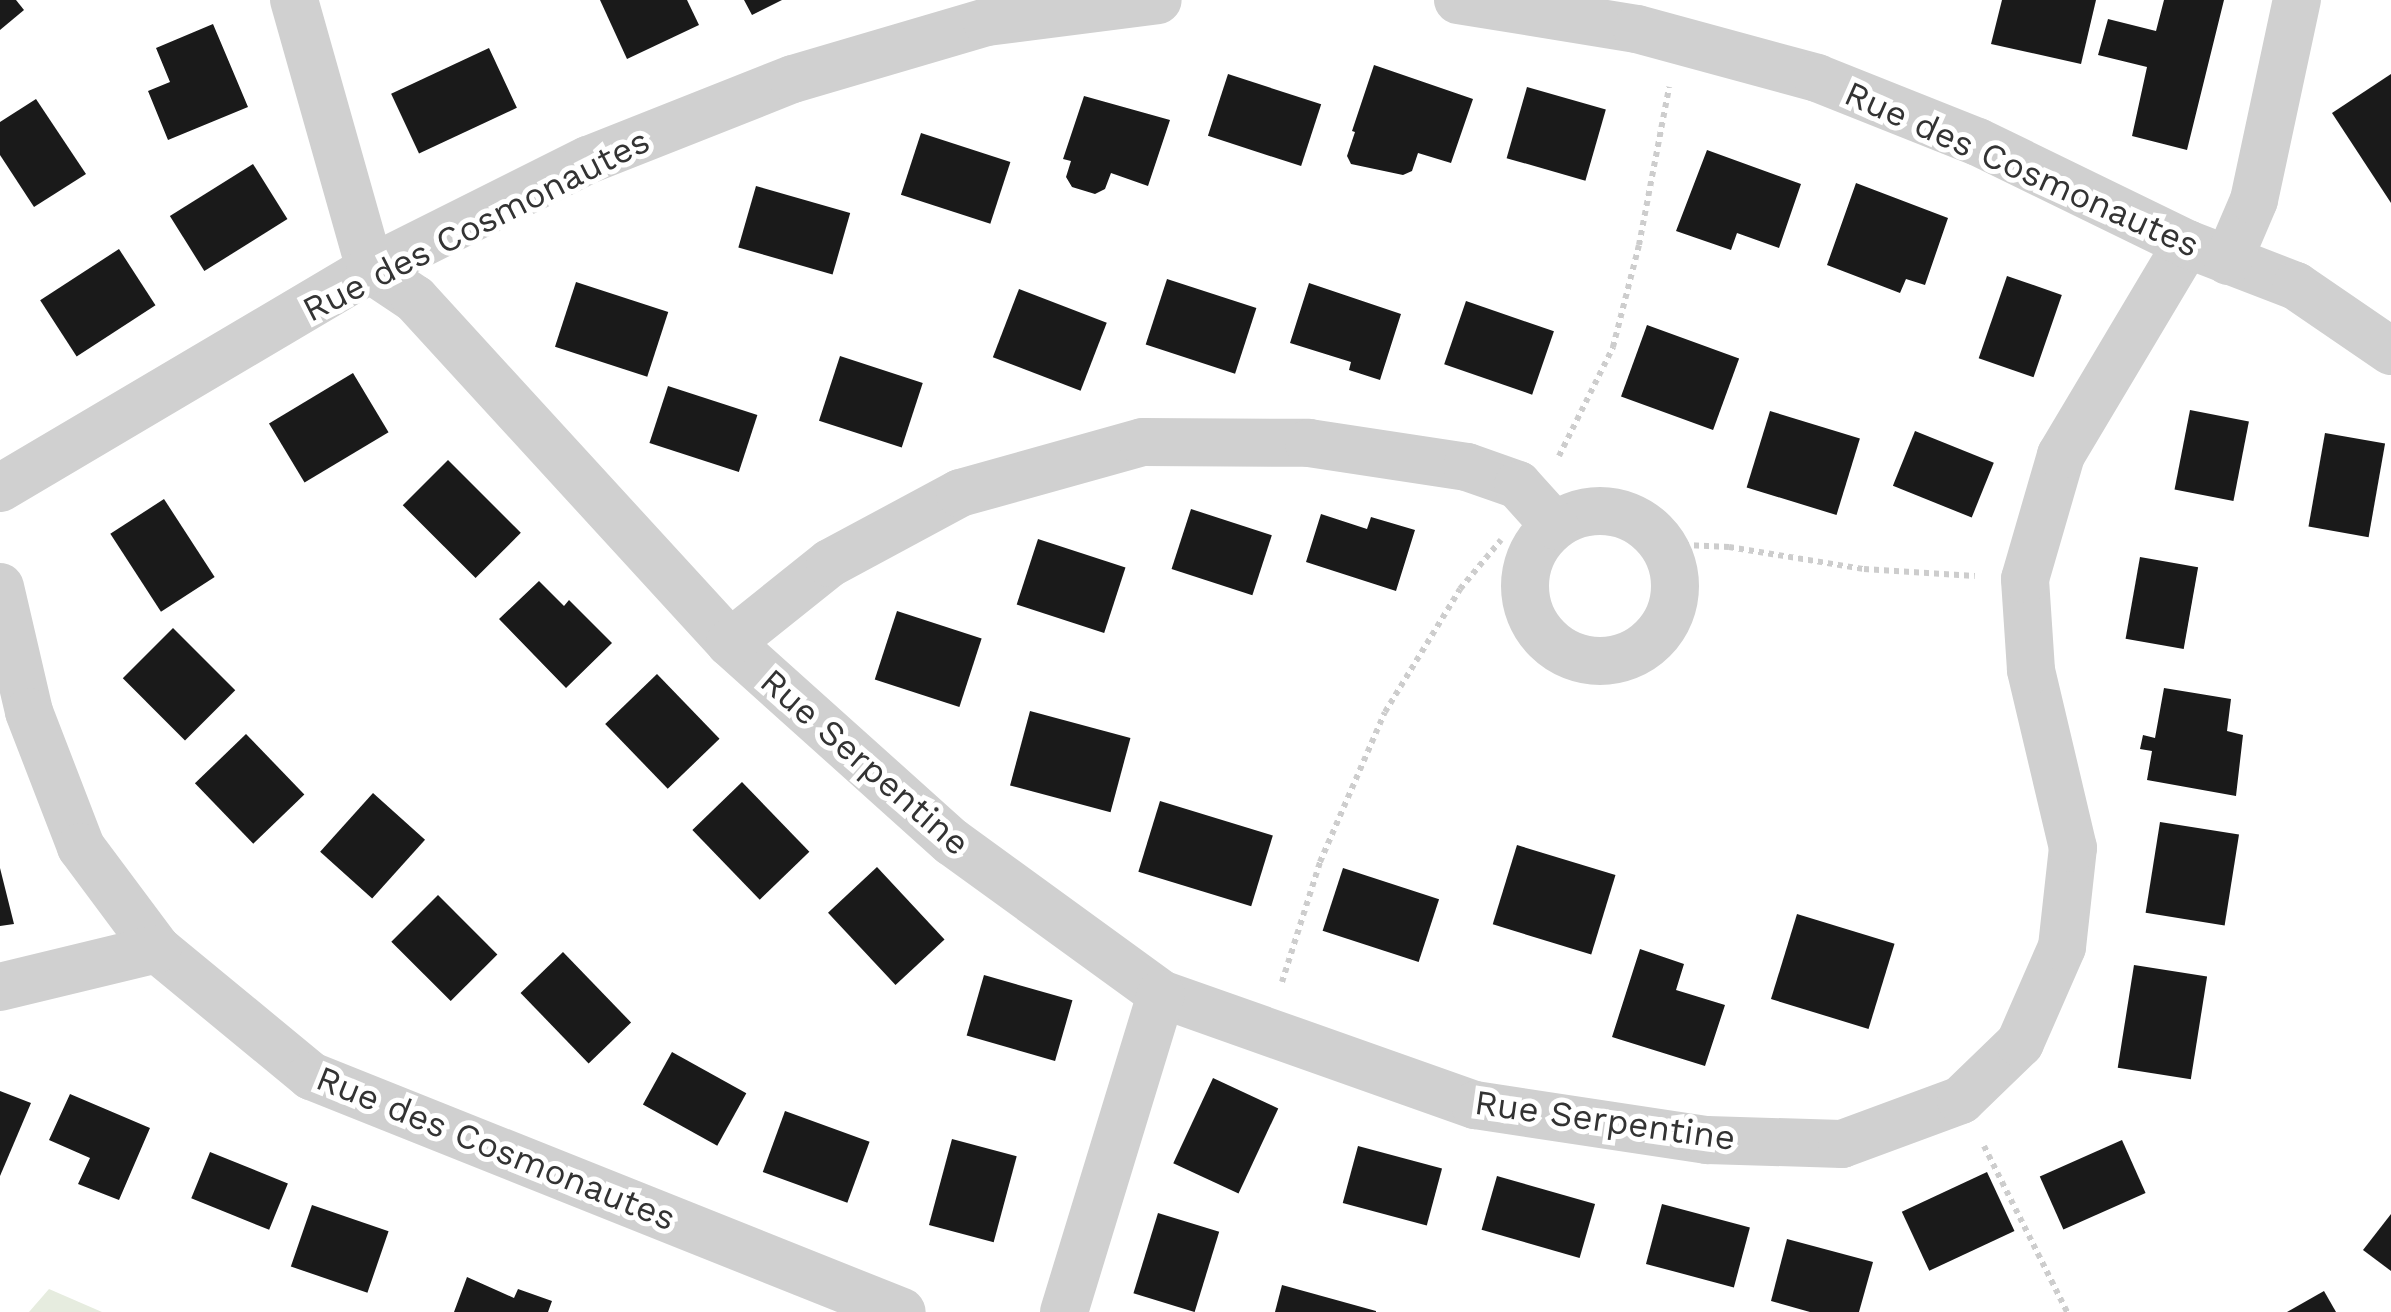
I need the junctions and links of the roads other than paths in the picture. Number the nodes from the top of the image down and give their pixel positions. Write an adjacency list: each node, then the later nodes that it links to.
1 (294, 0): 7 (street)
2 (1158, 0): 5 (street, Rue des Cosmonautes)
3 (1458, 0): 6 (street, Rue des Cosmonautes)
4 (2297, 0): 6 (street, Rue Serpentine)
5 (976, 11): 7 (street, Rue des Cosmonautes)
6 (2208, 252): 8 (street, Rue des Cosmonautes); 15 (street, Rue Serpentine)
7 (370, 269): 9 (street, Rue des Cosmonautes); 12 (street, Rue Serpentine)
8 (2391, 351)
9 (0, 488)
10 (1544, 512): 10 (street); 12 (street)
11 (0, 587): 13 (street, Rue des Cosmonautes)
12 (730, 643): 15 (street, Rue Serpentine)
13 (158, 949): 14 (street); 16 (street, Rue des Cosmonautes)
14 (0, 988)
15 (1161, 994): 17 (street)
16 (902, 1312)
17 (1064, 1312)

